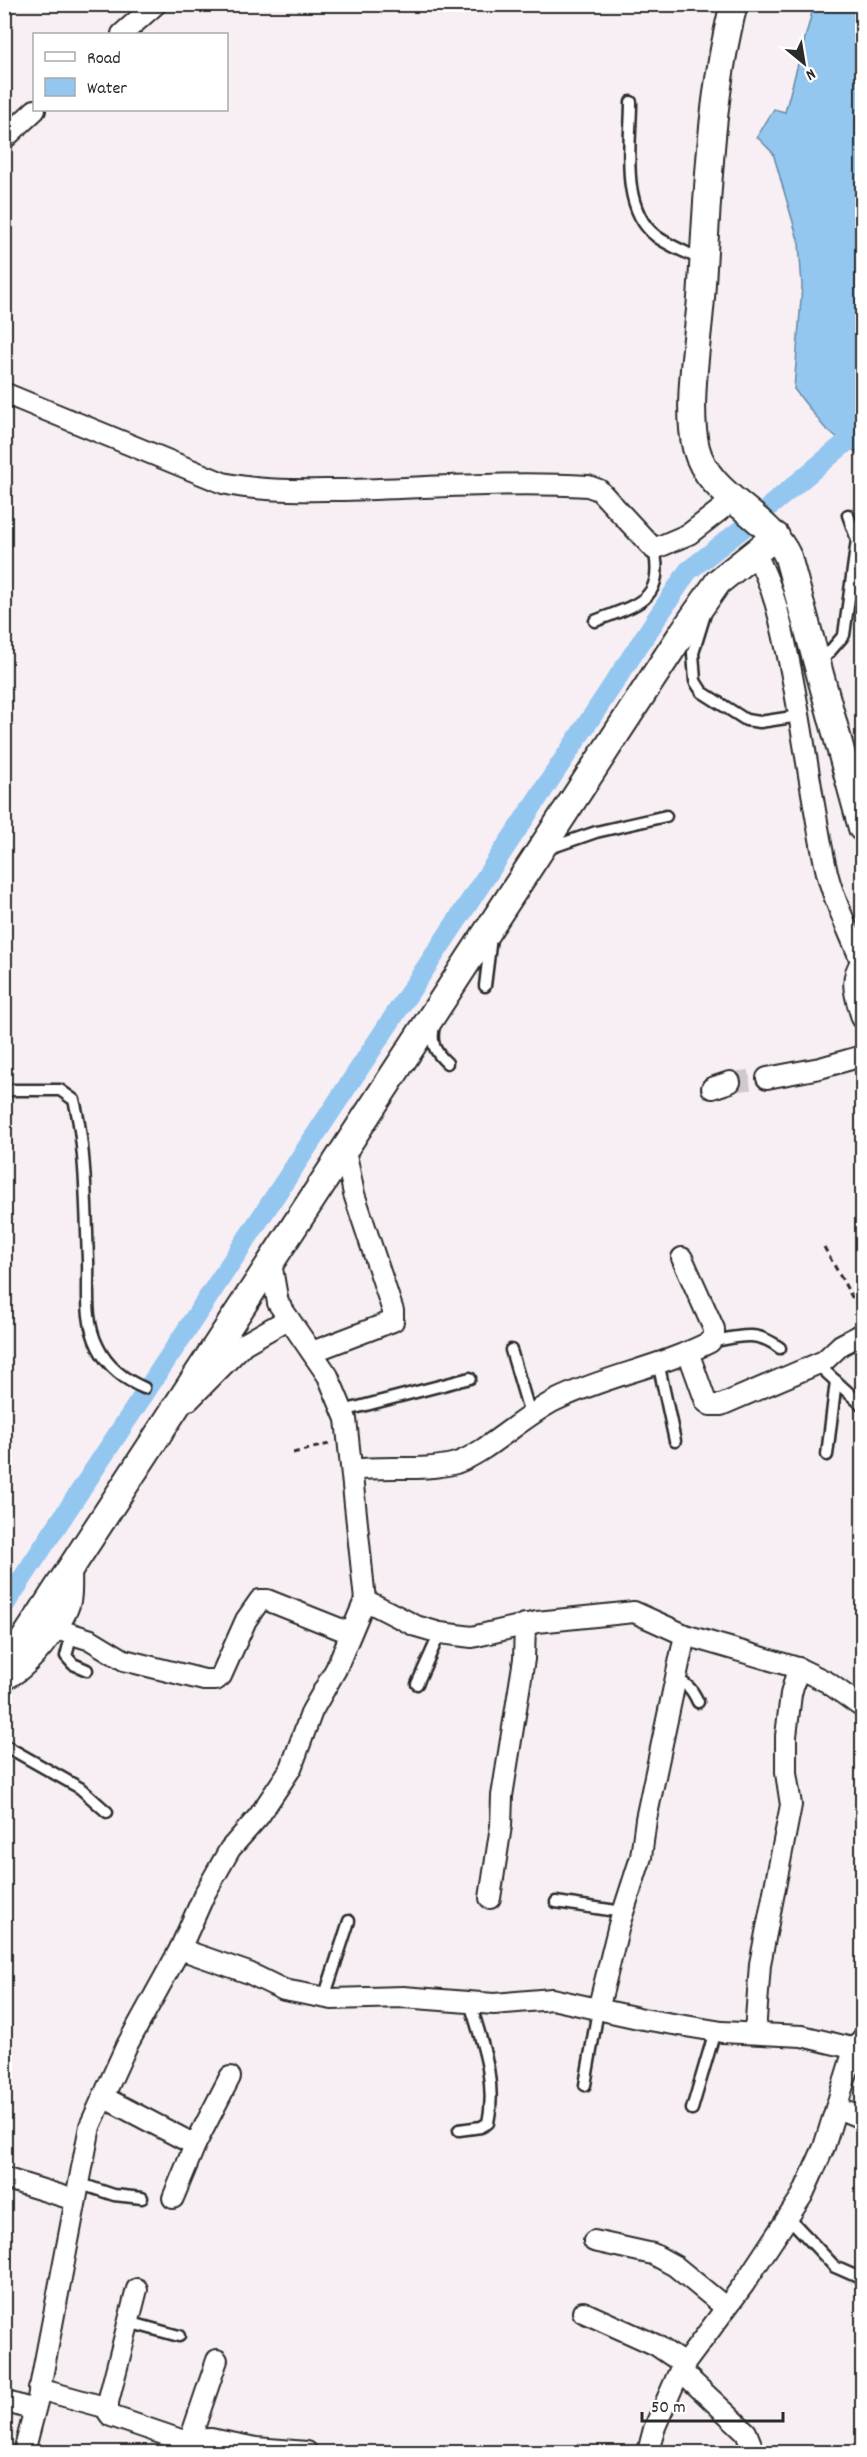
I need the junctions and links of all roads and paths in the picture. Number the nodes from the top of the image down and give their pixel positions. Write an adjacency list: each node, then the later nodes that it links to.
1 (156, 4): 3 (street)
2 (734, 4): 7 (street)
3 (123, 33)
4 (631, 102): 7 (lane)
5 (34, 111): 6 (street)
6 (4, 139)
7 (702, 261): 9 (street)
8 (4, 393): 12 (street)
9 (734, 500): 11 (street); 12 (street)
10 (848, 514): 16 (lane)
11 (776, 536): 13 (street); 16 (street)
12 (660, 547): 15 (lane)
13 (755, 553): 14 (street); 17 (street)
14 (712, 591): 17 (lane); 20 (street)
15 (595, 621)
16 (819, 664): 19 (street)
17 (800, 716): 22 (street)
18 (666, 816): 20 (lane)
19 (862, 828)
20 (541, 851): 21 (street)
21 (491, 928): 23 (lane); 24 (street)
22 (862, 962): 25 (street)
23 (485, 986)
24 (437, 1011): 27 (lane); 30 (street)
25 (862, 1018)
26 (862, 1056): 28 (street)
27 (447, 1063)
28 (767, 1078)
29 (4, 1090): 46 (lane)
30 (345, 1150): 33 (street); 40 (street)
31 (824, 1247): 34 (path)
32 (682, 1257): 37 (street)
33 (271, 1263): 35 (street); 47 (street)
34 (862, 1317)
35 (288, 1319): 40 (street); 47 (street)
36 (862, 1334): 43 (street)
37 (710, 1342): 38 (lane); 41 (street)
38 (780, 1348)
39 (511, 1350): 50 (lane)
40 (312, 1352): 49 (street)
41 (688, 1352): 42 (street); 43 (street)
42 (658, 1362): 50 (street); 52 (lane)
43 (817, 1364): 45 (lane)
44 (470, 1378): 49 (lane)
45 (836, 1381): 48 (lane); 54 (lane)
46 (144, 1388)
47 (174, 1401): 56 (street)
48 (862, 1405)
49 (343, 1411): 51 (street)
50 (530, 1414): 55 (street)
51 (349, 1440): 53 (path); 55 (street)
52 (675, 1441)
53 (293, 1453)
54 (827, 1455)
55 (352, 1470): 57 (street)
56 (71, 1568): 59 (street); 64 (street)
57 (365, 1600): 60 (street); 61 (street)
58 (525, 1624): 61 (street); 62 (street); 73 (street)
59 (64, 1632): 60 (street); 65 (lane); 66 (street)
60 (350, 1633): 77 (street)
61 (440, 1633): 68 (lane)
62 (685, 1635): 63 (street); 67 (street)
63 (798, 1668): 70 (street); 82 (street)
64 (4, 1670)
65 (87, 1670)
66 (4, 1679)
67 (674, 1679): 69 (lane); 75 (street)
68 (417, 1684)
69 (698, 1702)
70 (862, 1707)
71 (4, 1745): 72 (lane)
72 (107, 1812)
73 (490, 1898)
74 (556, 1902): 75 (lane)
75 (623, 1912): 80 (street)
76 (349, 1921): 78 (lane)
77 (180, 1949): 78 (street); 86 (street)
78 (324, 1998): 79 (street)
79 (470, 2003): 80 (street); 90 (lane)
80 (598, 2010): 81 (street); 85 (lane)
81 (715, 2031): 82 (street); 88 (lane)
82 (755, 2033): 83 (street)
83 (859, 2044): 87 (street)
84 (230, 2077): 91 (street)
85 (585, 2085)
86 (103, 2097): 91 (street); 93 (street)
87 (837, 2108): 89 (street); 96 (street)
88 (692, 2109)
89 (862, 2118)
90 (459, 2130)
91 (195, 2145): 95 (street)
92 (4, 2178): 93 (street)
93 (77, 2191): 94 (lane); 106 (street)
94 (142, 2198)
95 (173, 2198)
96 (789, 2218): 98 (lane); 100 (street)
97 (594, 2241): 100 (street)
98 (860, 2278)
99 (137, 2289): 102 (street)
100 (725, 2307): 105 (street)
101 (583, 2312): 105 (street)
102 (128, 2322): 103 (lane); 108 (street)
103 (179, 2336)
104 (217, 2360): 110 (street)
105 (682, 2367): 114 (street); 115 (street)
106 (39, 2389): 108 (street); 109 (street)
107 (4, 2401): 109 (street)
108 (108, 2408): 110 (street)
109 (34, 2410): 112 (street)
110 (190, 2440): 111 (street)
111 (276, 2451): 113 (street)
112 (24, 2452)
113 (307, 2452)
114 (648, 2452)
115 (754, 2452)

